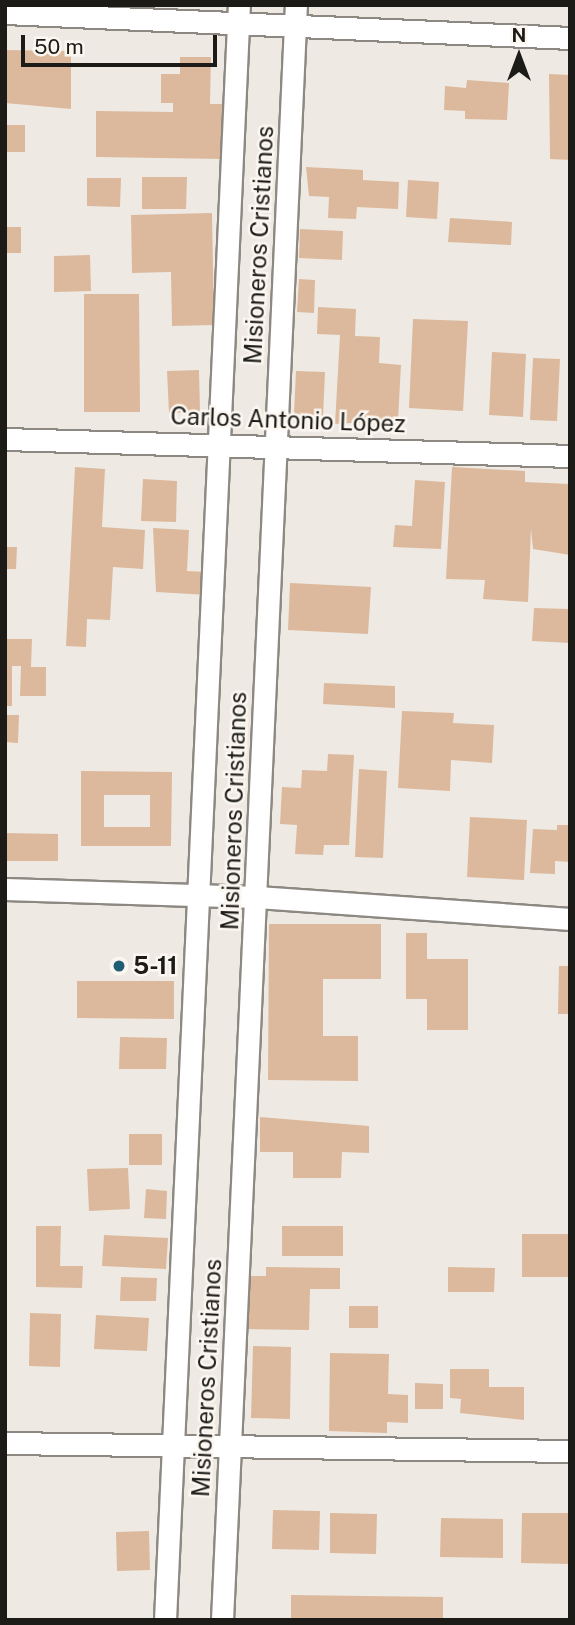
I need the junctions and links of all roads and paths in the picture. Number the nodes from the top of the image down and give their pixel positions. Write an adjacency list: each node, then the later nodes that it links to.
1 (5, 13): 2 (street)
2 (239, 13): 3 (street); 6 (street, Misioneros Cristianos)
3 (296, 15): 4 (street); 7 (street, Misioneros Cristianos)
4 (570, 38)
5 (5, 439): 6 (street, Carlos Antonio López)
6 (220, 443): 7 (street, Carlos Antonio López); 10 (street, Misioneros Cristianos)
7 (275, 443): 8 (street, Carlos Antonio López); 11 (street, Misioneros Cristianos)
8 (570, 456)
9 (5, 889): 10 (street)
10 (198, 895): 11 (street); 14 (street, Misioneros Cristianos)
11 (257, 897): 12 (street); 15 (street, Misioneros Cristianos)
12 (570, 919)
13 (5, 1443): 14 (street)
14 (173, 1444): 15 (street); 17 (street, Misioneros Cristianos)
15 (231, 1446): 16 (street); 18 (street, Misioneros Cristianos)
16 (570, 1451)
17 (165, 1620)
18 (222, 1620)

